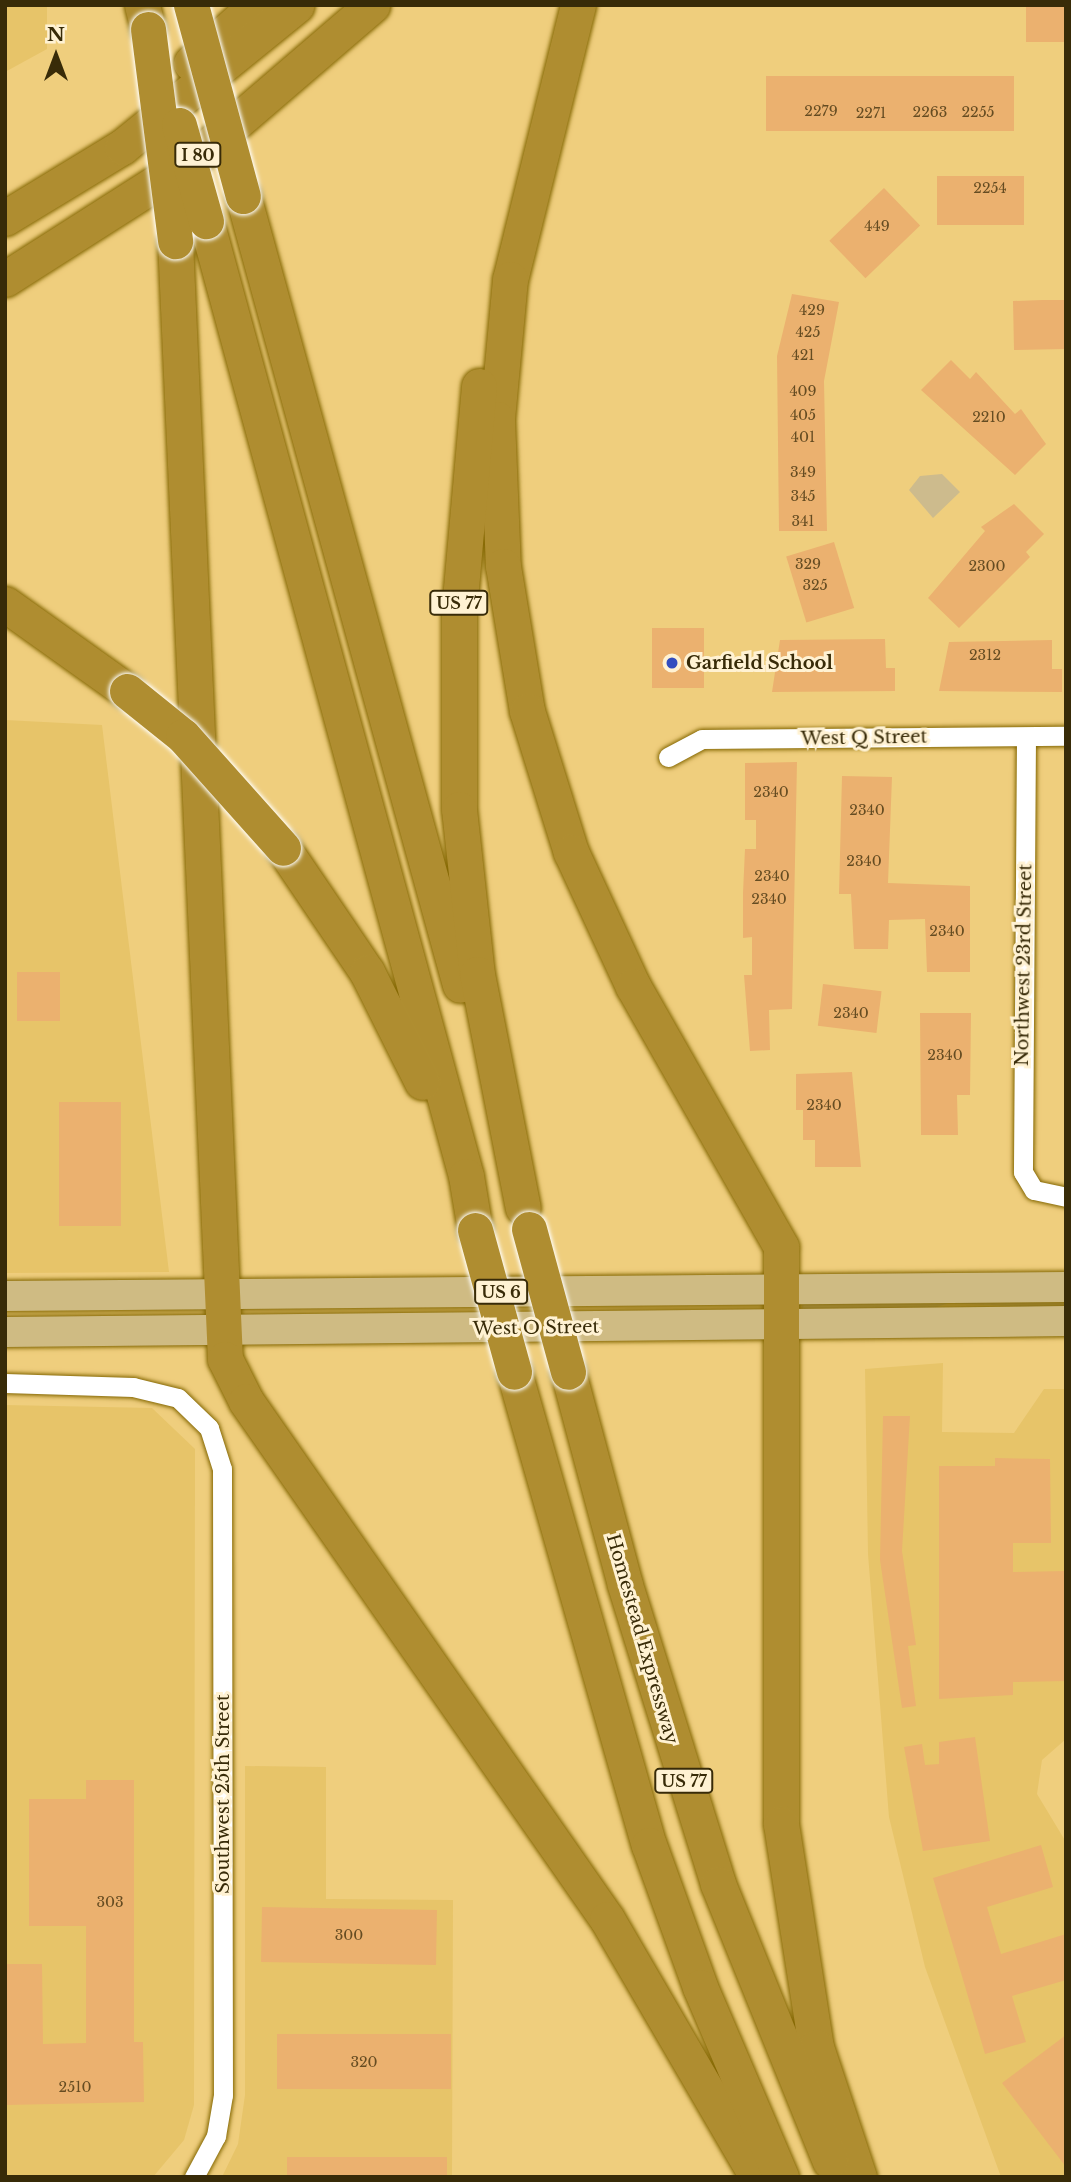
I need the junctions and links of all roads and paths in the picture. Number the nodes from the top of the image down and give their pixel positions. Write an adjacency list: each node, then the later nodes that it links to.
1 (191, 5): 15 (highway, bridge)
2 (256, 5): 7 (highway)
3 (297, 5): 8 (highway)
4 (372, 5): 9 (highway, I 80)
5 (577, 5): 15 (highway, US 77); 18 (highway)
6 (145, 17): 16 (highway, US 77, bridge); 19 (highway, bridge)
7 (5, 202)
8 (5, 218)
9 (5, 279)
10 (5, 604): 16 (highway, bridge)
11 (1066, 736): 12 (street, West Q Street)
12 (1026, 737): 13 (street, West Q Street); 14 (street, Northwest 23rd Street)
13 (668, 757)
14 (1066, 1197)
15 (526, 1218): 29 (highway, Homestead Expressway / US 77, bridge)
16 (475, 1230): 28 (highway, US 77, bridge)
17 (1066, 1287): 18 (main road, West O Street / US 6)
18 (781, 1289): 19 (main road, West O Street / US 6); 22 (highway)
19 (221, 1294): 20 (main road, West O Street / US 6); 23 (highway)
20 (5, 1296)
21 (1066, 1321): 22 (main road, West O Street / US 6)
22 (781, 1325): 23 (main road, West O Street / US 6); 30 (highway)
23 (222, 1331): 24 (main road, West O Street / US 6); 27 (highway)
24 (5, 1332)
25 (5, 1383): 26 (street, Southwest 25th Street)
26 (194, 2177)
27 (757, 2177)
28 (780, 2177)
29 (837, 2177)
30 (859, 2177)

